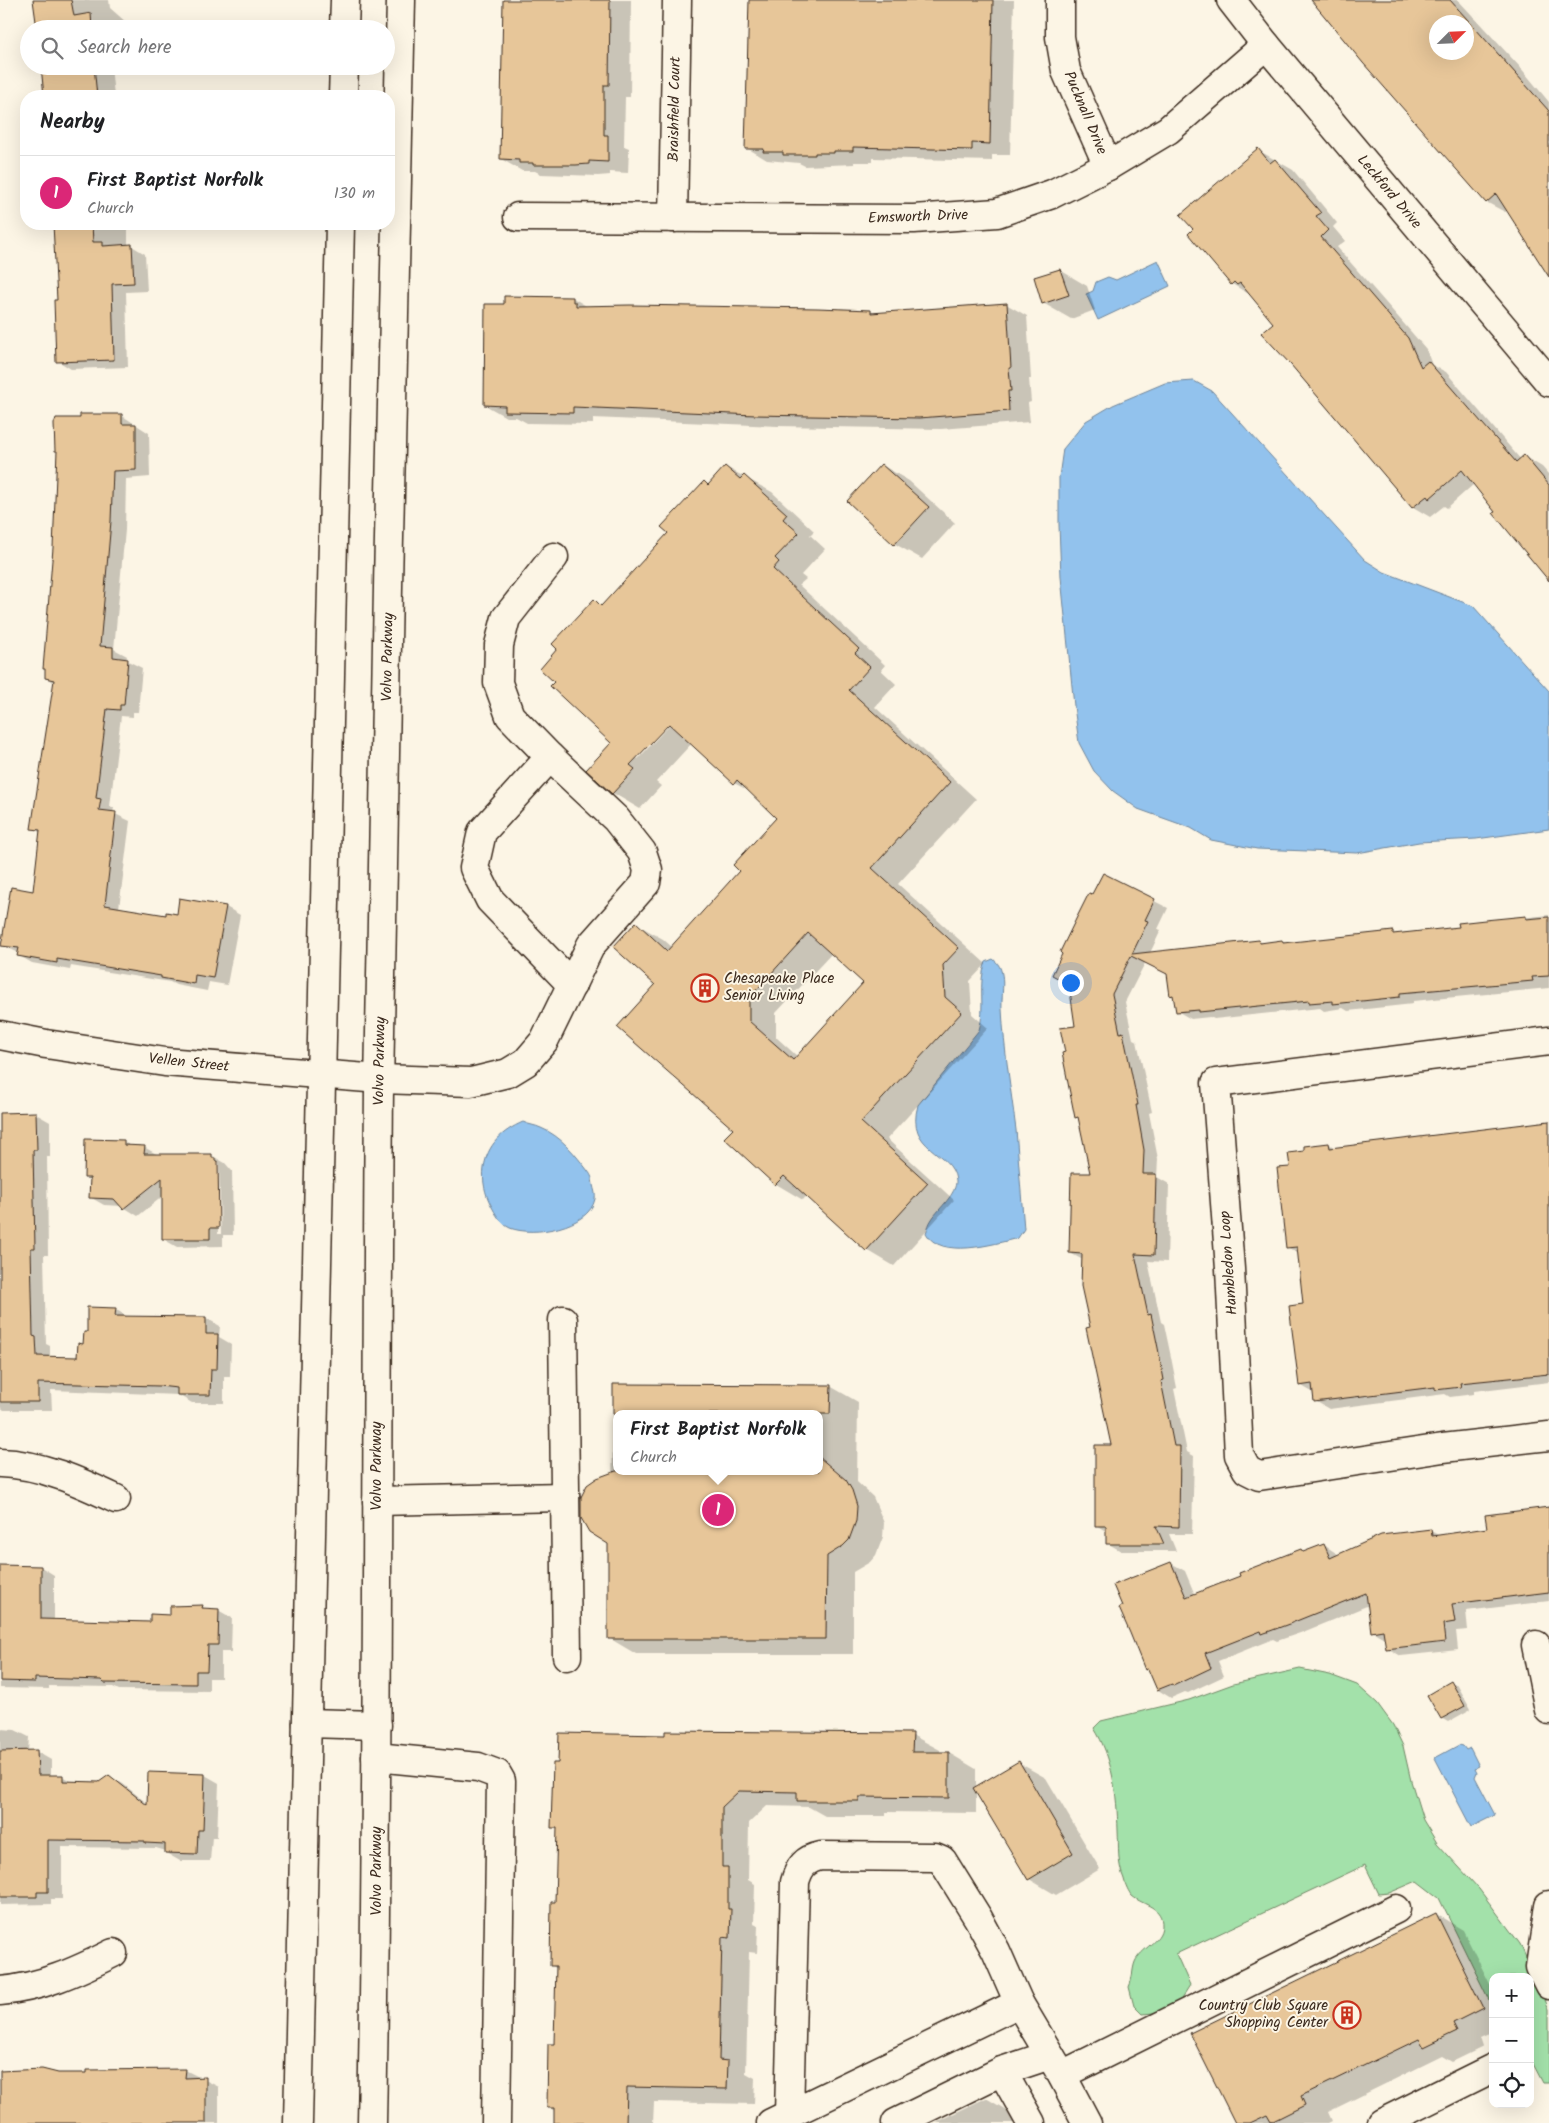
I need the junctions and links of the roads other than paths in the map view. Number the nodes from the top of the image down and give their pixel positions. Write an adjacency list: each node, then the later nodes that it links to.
1 (345, 0): 6 (main road)
2 (402, 0): 21 (main road, Volvo Parkway)
3 (677, 0): 12 (main road, Braishfield Court)
4 (1060, 0): 10 (main road, Pucknall Drive)
5 (1231, 0): 7 (main road, Leckford Drive)
6 (344, 20)
7 (1266, 45): 10 (main road, Emsworth Drive); 14 (main road, Leckford Drive)
8 (344, 75): 9 (main road)
9 (343, 90)
10 (1108, 166): 12 (main road, Emsworth Drive)
11 (518, 217): 12 (main road, Emsworth Drive)
12 (673, 218)
13 (340, 230): 20 (main road)
14 (1549, 382)
15 (554, 557): 16 (main road, Vellen Street)
16 (550, 757): 17 (main road, Vellen Street); 17 (main road)
17 (572, 985): 21 (main road, Vellen Street)
18 (0, 1035): 20 (main road, Vellen Street)
19 (1549, 1042): 23 (main road, Hambledon Loop)
20 (321, 1075): 21 (main road, Vellen Street); 31 (main road)
21 (380, 1080): 27 (main road, Volvo Parkway)
22 (563, 1320): 25 (main road)
23 (1549, 1436)
24 (0, 1464): 26 (main road)
25 (565, 1497): 27 (main road); 29 (main road)
26 (116, 1499)
27 (377, 1501): 32 (main road, Volvo Parkway)
28 (1536, 1645): 30 (main road)
29 (568, 1656)
30 (1549, 1710)
31 (307, 1723): 32 (main road); 44 (main road)
32 (377, 1725): 33 (main road, Volvo Parkway)
33 (376, 1757): 45 (main road, Volvo Parkway); 46 (main road)
34 (1549, 1905): 37 (main road)
35 (1396, 1909): 40 (main road)
36 (113, 1953): 38 (main road)
37 (1549, 1985)
38 (0, 1991)
39 (1019, 2003): 40 (main road); 43 (main road); 43 (main road)
40 (1056, 2065): 42 (main road); 49 (main road)
41 (1489, 2070): 50 (main road)
42 (1002, 2071): 47 (main road); 48 (main road)
43 (778, 2120)
44 (298, 2123)
45 (372, 2123)
46 (496, 2123)
47 (896, 2123)
48 (1032, 2123)
49 (1088, 2123)
50 (1382, 2123)

